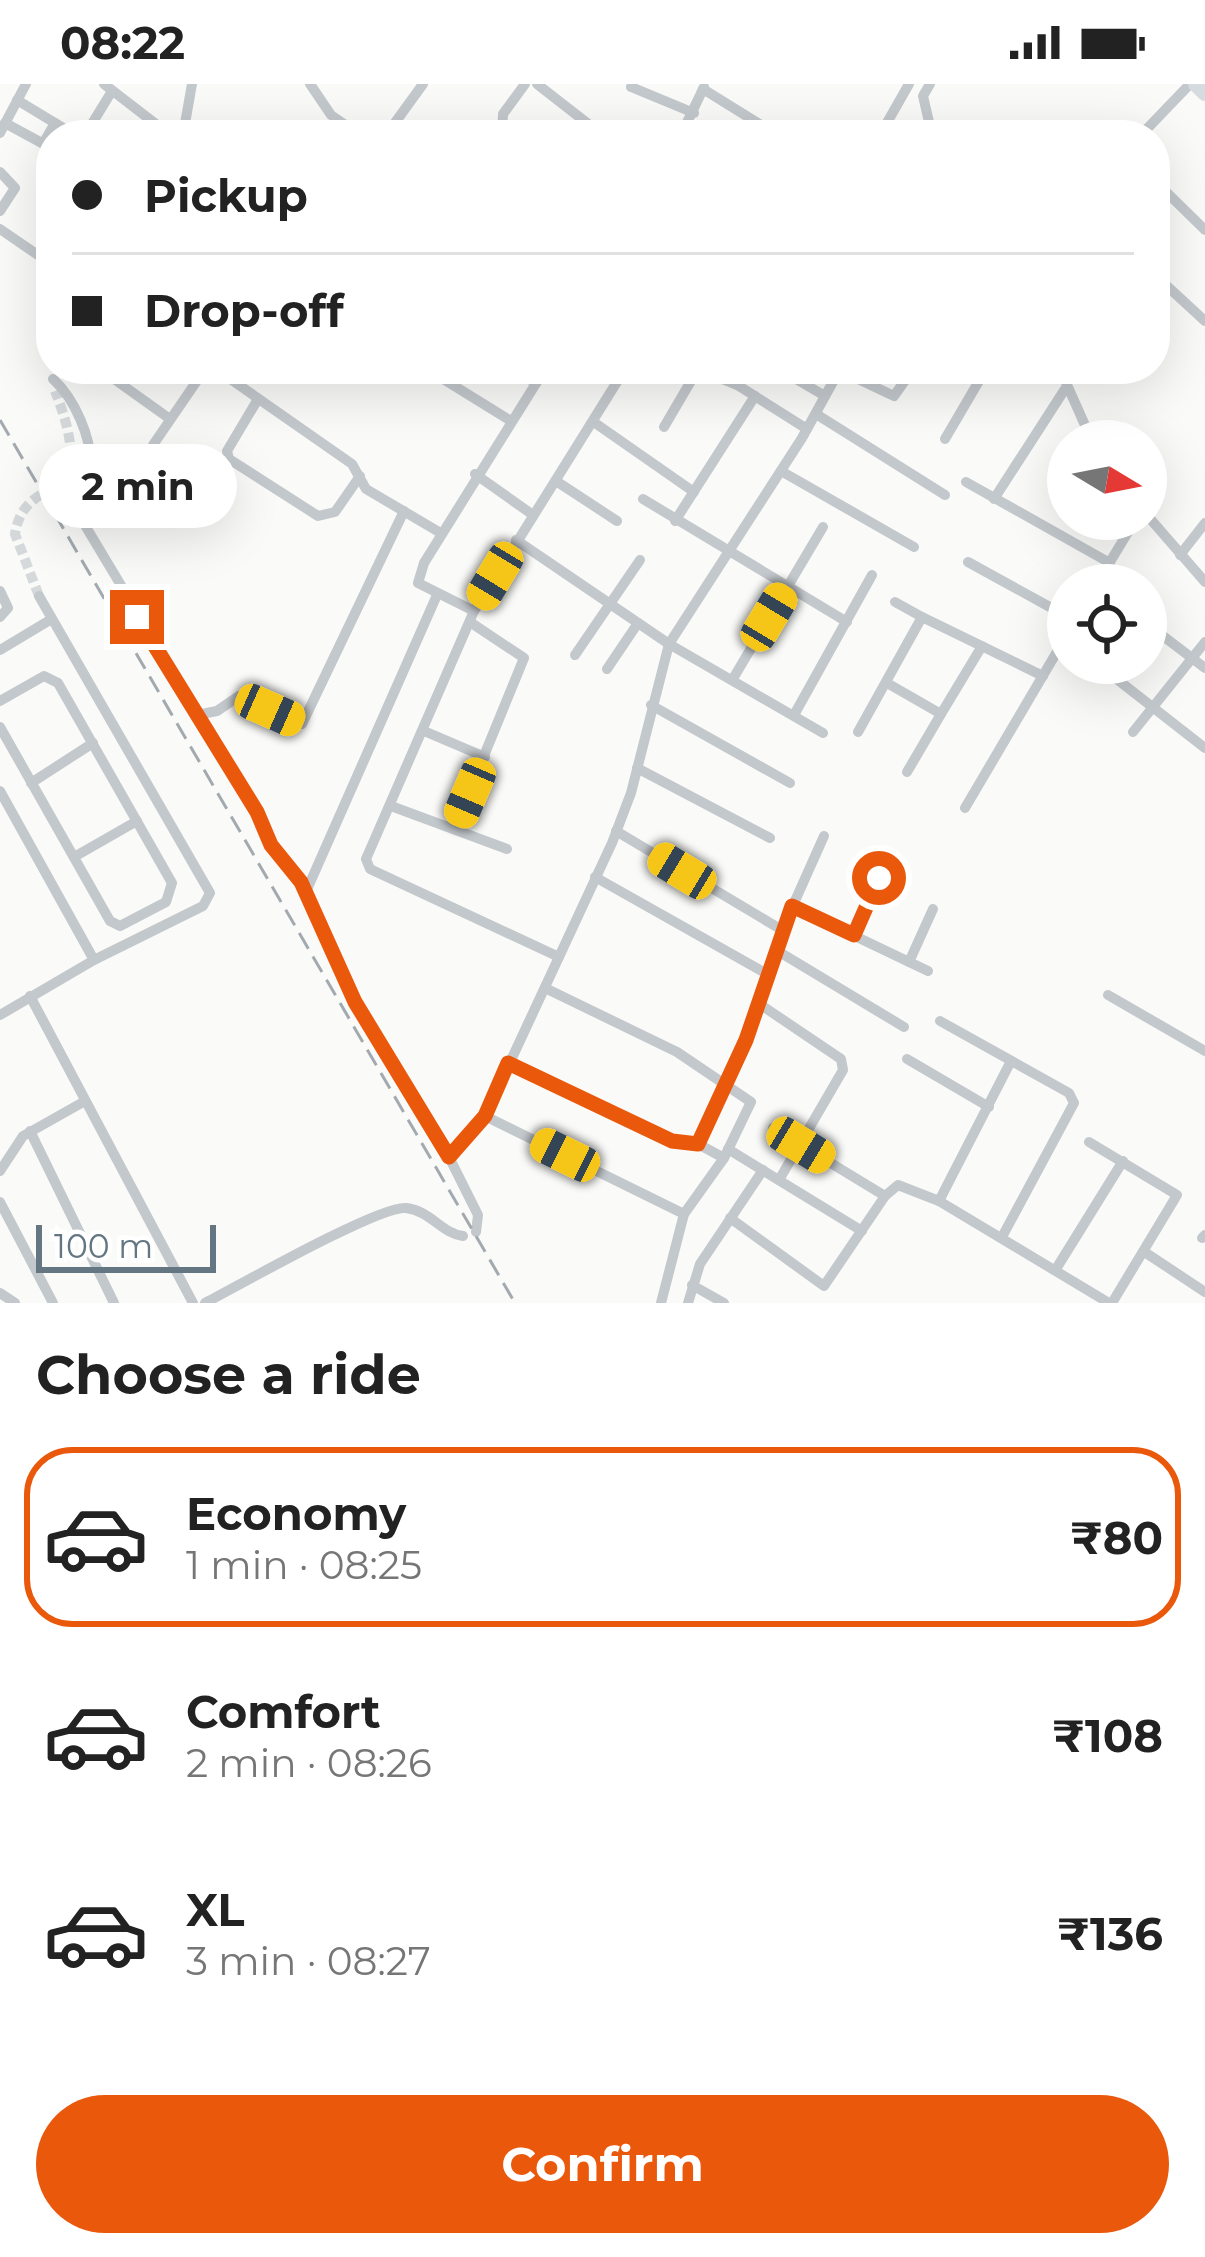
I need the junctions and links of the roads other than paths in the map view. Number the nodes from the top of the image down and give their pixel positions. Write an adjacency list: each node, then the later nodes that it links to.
1 (26, 84): 15 (street)
2 (192, 84): 20 (street)
3 (310, 84): 21 (street)
4 (525, 84): 23 (street)
5 (537, 84): 24 (street)
6 (911, 84): 14 (street); 27 (street)
7 (930, 84): 14 (street)
8 (1193, 84): 13 (main road); 29 (street)
9 (419, 86): 22 (street)
10 (108, 87): 18 (street); 19 (street)
11 (631, 87): 16 (street)
12 (704, 87): 16 (street); 26 (street)
13 (1205, 93)
14 (922, 96): 28 (street)
15 (10, 106): 17 (street); 30 (street)
16 (694, 113): 25 (street)
17 (47, 120)
18 (92, 120)
19 (151, 120)
20 (186, 120)
21 (338, 120)
22 (398, 120)
23 (503, 120)
24 (583, 120)
25 (690, 120)
26 (754, 120)
27 (889, 120)
28 (928, 120)
29 (1156, 120)
30 (2, 128): 31 (street)
31 (36, 142)
32 (0, 172): 34 (street)
33 (1170, 196): 36 (street)
34 (0, 211)
35 (0, 229): 37 (street)
36 (1205, 230)
37 (36, 253)
38 (1170, 289): 39 (street)
39 (1205, 321)
40 (58, 384): 68 (street)
41 (121, 384): 60 (street)
42 (194, 384): 60 (street)
43 (237, 384): 58 (street)
44 (451, 384): 62 (street)
45 (535, 384): 62 (street)
46 (617, 384): 63 (street)
47 (689, 384): 64 (street)
48 (730, 384): 56 (street)
49 (804, 384): 57 (street)
50 (832, 384): 57 (street)
51 (870, 384): 52 (street)
52 (902, 384)
53 (973, 384): 66 (street)
54 (1064, 384): 55 (street)
55 (1065, 389): 61 (street); 76 (street)
56 (755, 396): 65 (street); 74 (street)
57 (825, 396): 59 (street)
58 (258, 399): 71 (street); 71 (street)
59 (816, 414): 65 (street); 75 (street)
60 (170, 419): 67 (street)
61 (1081, 420)
62 (511, 421): 70 (street)
63 (596, 423): 72 (street); 74 (street)
64 (664, 428)
65 (807, 429): 69 (street)
66 (945, 439)
67 (153, 445)
68 (90, 459): 80 (street); 128 (street)
69 (781, 471): 89 (street); 90 (street)
70 (475, 474): 79 (street); 85 (street)
71 (360, 476): 78 (street)
72 (556, 481): 79 (street); 82 (street)
73 (966, 482): 76 (street)
74 (694, 492): 81 (street)
75 (945, 495)
76 (994, 499): 94 (street)
77 (643, 500): 81 (street)
78 (404, 511): 85 (street); 128 (street)
79 (533, 515): 87 (street)
80 (169, 516)
81 (674, 520): 90 (street)
82 (617, 521)
83 (1205, 523): 91 (street)
84 (823, 527): 97 (street)
85 (439, 532): 99 (street)
86 (1167, 539): 91 (street)
87 (516, 540): 102 (street); 105 (street)
88 (1123, 540): 94 (street)
89 (914, 547)
90 (728, 555): 97 (street); 112 (street)
91 (1180, 555): 96 (street)
92 (640, 560): 102 (street)
93 (968, 562): 103 (street)
94 (1110, 562)
95 (872, 575): 109 (street)
96 (1205, 582)
97 (787, 588): 109 (street); 120 (street)
98 (0, 591): 104 (street)
99 (436, 595): 105 (street); 154 (street)
100 (39, 596): 107 (street)
101 (896, 602): 106 (street)
102 (612, 604): 108 (street); 115 (street)
103 (1047, 605)
104 (0, 616)
105 (472, 616): 131 (street); 137 (street)
106 (922, 617): 113 (street); 122 (street)
107 (50, 620): 114 (street); 161 (street)
108 (638, 622): 112 (street); 119 (street)
109 (847, 622): 129 (street)
110 (1167, 639): 116 (street)
111 (1205, 642): 116 (street)
112 (669, 644): 120 (street); 126 (street)
113 (982, 646): 121 (street); 127 (street)
114 (0, 650)
115 (575, 655)
116 (1192, 658): 117 (street); 125 (street)
117 (1205, 668)
118 (1047, 669): 121 (street)
119 (607, 670)
120 (734, 676): 129 (street)
121 (1043, 676): 144 (street)
122 (887, 682): 127 (street); 132 (street)
123 (1126, 684): 125 (street)
124 (0, 701): 135 (street)
125 (1155, 704): 133 (street); 136 (street)
126 (651, 705): 138 (street); 141 (street)
127 (941, 714): 139 (street)
128 (197, 715): 154 (street)
129 (794, 715): 134 (street)
130 (0, 728): 140 (street)
131 (424, 730): 137 (street); 143 (street)
132 (858, 732)
133 (1133, 732)
134 (823, 733)
135 (93, 743): 140 (street); 145 (street)
136 (1205, 748)
137 (485, 757): 146 (street)
138 (637, 768): 147 (street); 149 (street)
139 (907, 772)
140 (32, 783): 151 (street)
141 (790, 783)
142 (0, 790): 161 (street)
143 (391, 806): 146 (street); 160 (street)
144 (965, 808)
145 (137, 821): 151 (street); 151 (street)
146 (454, 829): 150 (street)
147 (616, 831): 152 (street); 157 (street)
148 (824, 836): 155 (street)
149 (770, 838)
150 (507, 849)
151 (74, 857)
152 (595, 877): 160 (street); 164 (street)
153 (879, 878): 158 (street)
154 (304, 896): 186 (street)
155 (792, 906): 157 (street); 158 (street)
156 (933, 909): 162 (street)
157 (782, 930): 159 (street)
158 (854, 935): 162 (street)
159 (776, 950): 164 (street); 171 (street)
160 (559, 956): 165 (street)
161 (94, 960): 167 (street)
162 (909, 962): 163 (street)
163 (928, 970)
164 (767, 974): 168 (street)
165 (545, 988): 175 (street); 176 (street)
166 (1108, 995): 172 (street)
167 (30, 996): 169 (street); 177 (street)
168 (758, 1003): 176 (street); 184 (street)
169 (0, 1015)
170 (940, 1021): 174 (street)
171 (904, 1028)
172 (1205, 1051)
173 (907, 1059): 178 (street)
174 (1011, 1060): 178 (street); 197 (street)
175 (508, 1063): 179 (street); 183 (street)
176 (727, 1081): 183 (street); 185 (street)
177 (85, 1101): 181 (street); 206 (street)
178 (989, 1107): 192 (street)
179 (485, 1116): 186 (street); 194 (street)
180 (773, 1129): 184 (street)
181 (30, 1131): 189 (street); 205 (street)
182 (1089, 1142): 187 (street)
183 (698, 1144): 185 (street)
184 (801, 1145): 190 (street); 191 (street)
185 (726, 1153): 188 (street); 194 (street)
186 (449, 1157): 207 (street)
187 (1123, 1162): 198 (street); 199 (street)
188 (763, 1170): 190 (street); 195 (street)
189 (0, 1171)
190 (779, 1180): 196 (street)
191 (885, 1196): 192 (street); 196 (street)
192 (939, 1201): 197 (street)
193 (0, 1202): 204 (street)
194 (684, 1214): 208 (street)
195 (730, 1218): 196 (street); 200 (street)
196 (862, 1231)
197 (1002, 1237): 199 (street)
198 (1146, 1253): 201 (street); 211 (street)
199 (1057, 1269): 211 (street)
200 (692, 1285): 209 (street); 210 (street)
201 (1205, 1292)
202 (0, 1293): 203 (street)
203 (15, 1303)
204 (53, 1303)
205 (114, 1303)
206 (193, 1303)
207 (205, 1303)
208 (661, 1303)
209 (688, 1303)
210 (724, 1303)
211 (1111, 1303)

